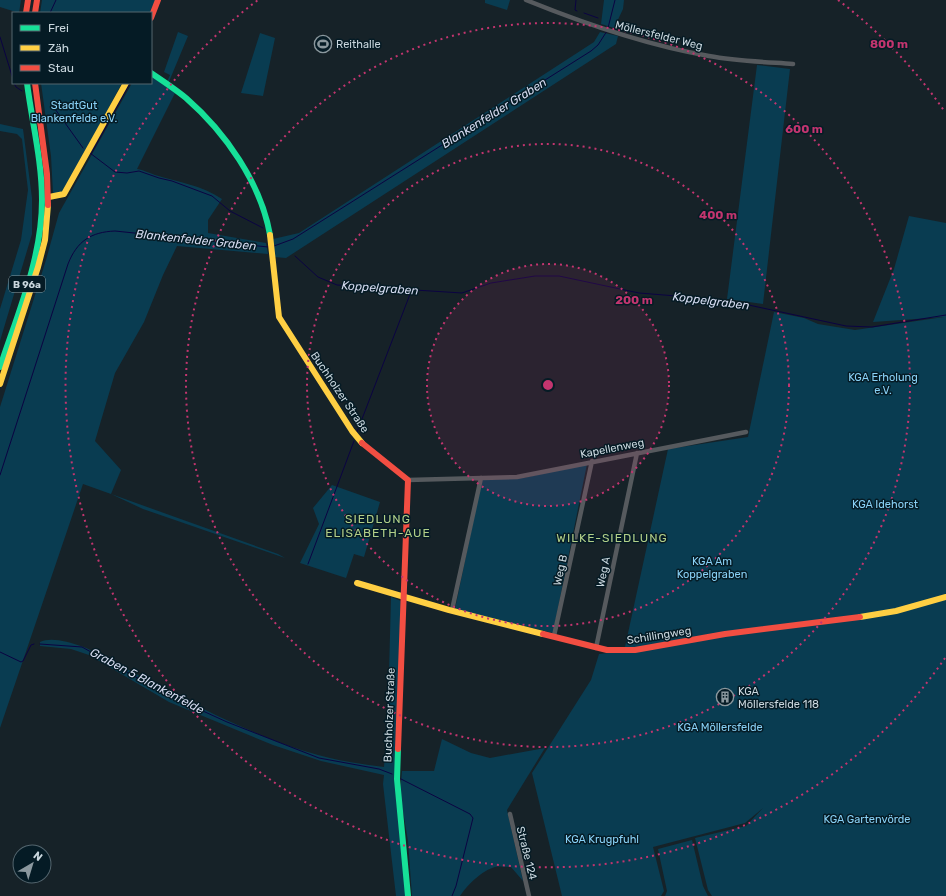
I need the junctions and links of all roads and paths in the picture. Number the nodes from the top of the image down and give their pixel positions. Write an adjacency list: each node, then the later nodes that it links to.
1 (28, 0): 5 (street)
2 (37, 0): 6 (street)
3 (158, 0): 7 (street)
4 (526, 0): 8 (street, Möllersfelder Weg)
5 (26, 12)
6 (35, 12)
7 (152, 15)
8 (793, 64)
9 (152, 75): 20 (street, Buchholzer Straße)
10 (27, 84): 14 (street, B 96a)
11 (35, 84): 13 (street, B 96a)
12 (125, 84): 13 (street)
13 (49, 197): 15 (street, B 96a)
14 (0, 367)
15 (0, 384)
16 (746, 432): 17 (street, Kapellenweg)
17 (637, 453): 18 (street, Kapellenweg); 26 (street, Weg A)
18 (592, 461): 19 (street, Kapellenweg); 25 (street, Weg B)
19 (481, 478): 20 (street, Kapellenweg); 24 (street)
20 (408, 480): 22 (street, Buchholzer Straße)
21 (356, 583): 22 (street, Schillingweg)
22 (403, 597): 24 (street, Schillingweg); 28 (street, Buchholzer Straße)
23 (946, 597): 26 (street, Schillingweg)
24 (452, 610): 25 (street, Schillingweg)
25 (554, 636): 26 (street, Schillingweg)
26 (596, 648)
27 (510, 814): 29 (street, Straße 124)
28 (408, 896)
29 (529, 896)

